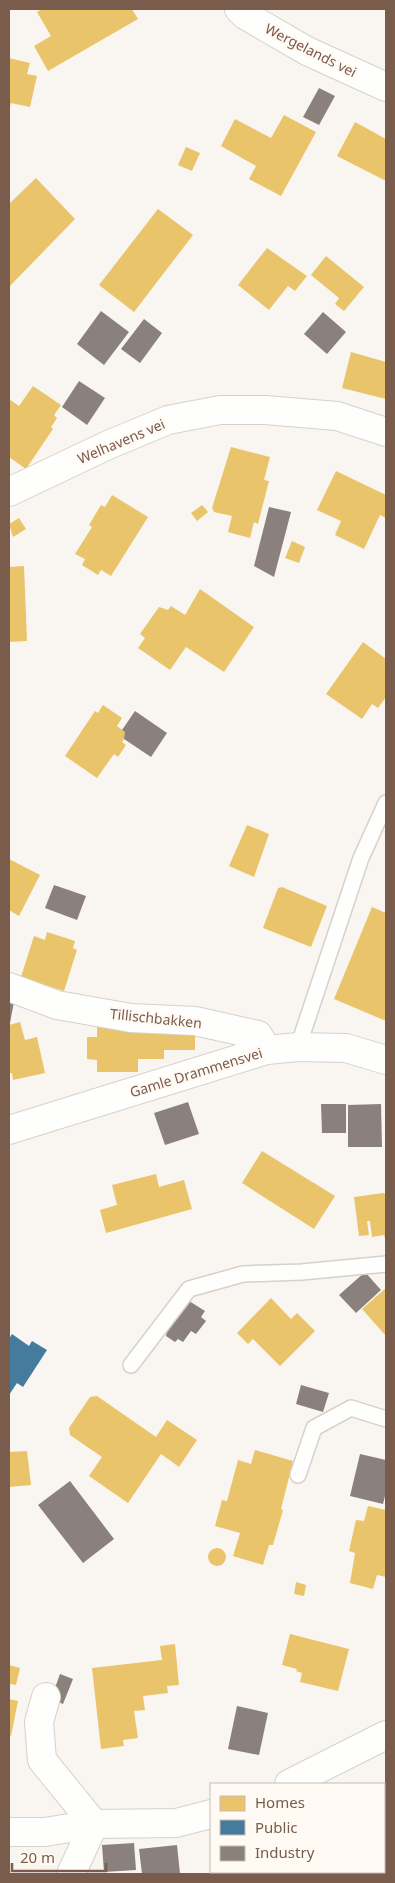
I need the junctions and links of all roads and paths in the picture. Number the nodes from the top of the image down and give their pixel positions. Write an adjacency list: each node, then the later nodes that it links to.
1 (238, 9): 2 (street, Wergelands vei)
2 (386, 87)
3 (386, 432): 4 (street, Welhavens vei)
4 (9, 492)
5 (386, 803): 7 (lane)
6 (9, 987): 8 (street, Tillischbakken)
7 (298, 1047): 8 (street, Gamle Drammensvei); 9 (street, Gamle Drammensvei)
8 (267, 1050): 10 (street, Gamle Drammensvei)
9 (386, 1060)
10 (9, 1130)
11 (386, 1264): 12 (lane)
12 (131, 1366)
13 (386, 1419): 14 (lane)
14 (298, 1474)
15 (46, 1697): 19 (street)
16 (386, 1736): 17 (street)
17 (291, 1783)
18 (210, 1814): 19 (street)
19 (94, 1824): 20 (street); 21 (street)
20 (9, 1832)
21 (71, 1874)

